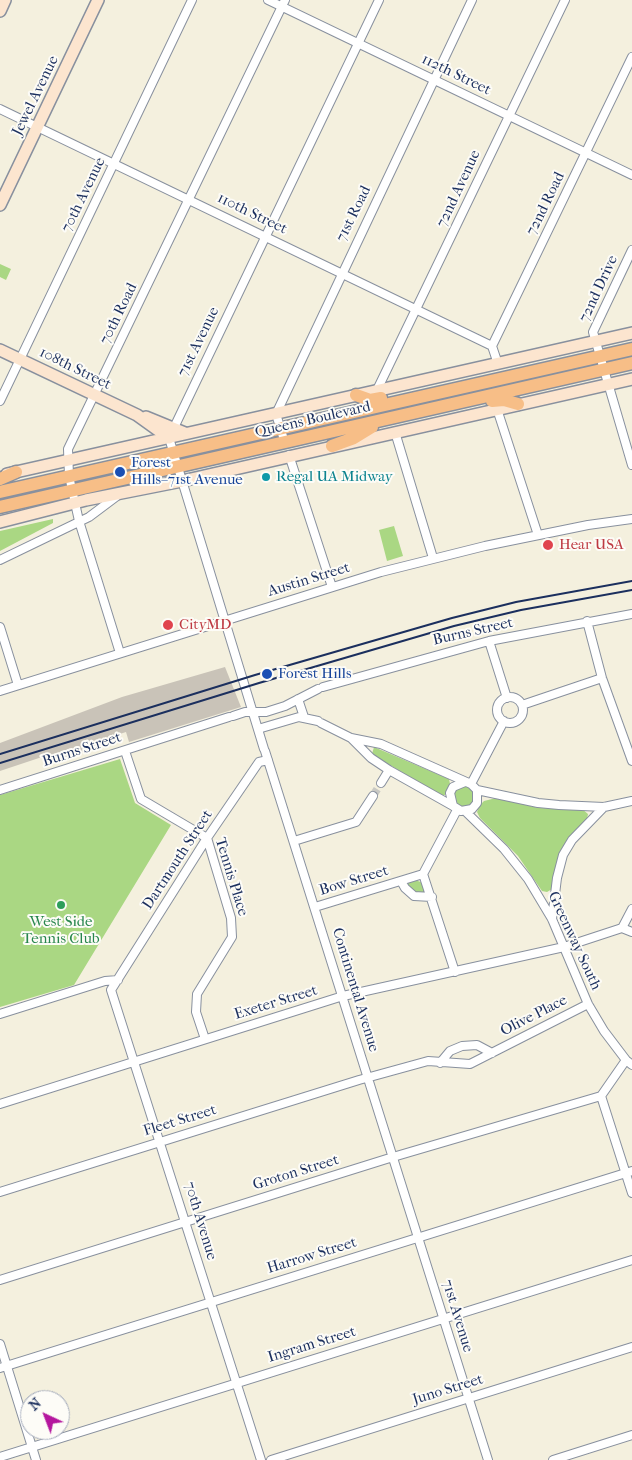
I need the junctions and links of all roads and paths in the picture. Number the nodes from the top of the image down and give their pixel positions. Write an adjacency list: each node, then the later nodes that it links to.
1 (5, 0): 9 (street)
2 (98, 0): 15 (street, Jewel Avenue)
3 (192, 0): 17 (street, 70th Avenue)
4 (268, 0): 8 (street, 112th Street)
5 (379, 0): 10 (street, 71st Avenue)
6 (472, 0): 12 (street, 71st Road)
7 (565, 0): 14 (street, 72nd Avenue)
8 (284, 3): 10 (street, 112th Street); 19 (street, 70th Road)
9 (0, 11)
10 (358, 44): 12 (street, 112th Street); 21 (street, 71st Avenue)
11 (632, 57): 16 (street, 72nd Road)
12 (434, 79): 14 (street, 112th Street); 23 (street, 71st Road)
13 (0, 109): 15 (street, 110th Street)
14 (509, 117): 16 (street, 112th Street); 24 (street, 72nd Avenue)
15 (38, 127): 17 (street, 110th Street); 20 (street, Jewel Avenue)
16 (586, 153): 18 (street, 112th Street); 27 (street, 72nd Road)
17 (114, 163): 19 (street, 110th Street); 31 (street, 70th Avenue)
18 (632, 175)
19 (190, 200): 21 (street, 110th Street); 40 (street, 70th Road)
20 (0, 206)
21 (266, 236): 23 (street, 110th Street); 49 (street, 71st Avenue)
22 (632, 250): 26 (street, 72nd Drive)
23 (342, 273): 24 (street, 110th Street); 45 (street, 71st Road)
24 (418, 309): 27 (street, 110th Street); 37 (street, 72nd Avenue)
25 (632, 333): 26 (street, Queens Boulevard)
26 (595, 341): 30 (street, 72nd Drive); 33 (street, Queens Boulevard)
27 (492, 346): 33 (street)
28 (632, 349): 30 (main road, Queens Boulevard)
29 (0, 350): 31 (street, 108th Street)
30 (599, 357): 34 (street, 72nd Drive); 38 (main road, Queens Boulevard)
31 (20, 359): 40 (street, 108th Street); 41 (street, 70th Avenue)
32 (632, 363): 34 (main road, Queens Boulevard)
33 (498, 364): 37 (street, Queens Boulevard)
34 (602, 370): 36 (street, 72nd Drive); 42 (main road, Queens Boulevard)
35 (632, 379): 36 (street, Queens Boulevard)
36 (608, 385): 43 (street, Queens Boulevard); 54 (street, 72nd Drive)
37 (377, 390): 39 (street, Queens Boulevard)
38 (434, 393): 39 (main road); 47 (main road, Queens Boulevard)
39 (356, 395): 45 (street, Queens Boulevard)
40 (96, 396): 49 (street, 108th Street); 53 (street, 70th Road)
41 (0, 401)
42 (457, 404): 43 (main road); 46 (main road, Queens Boulevard)
43 (518, 404): 44 (street, Queens Boulevard)
44 (497, 409): 48 (street, Queens Boulevard); 68 (street)
45 (276, 414): 47 (street); 49 (street, Queens Boulevard)
46 (388, 420): 50 (main road); 51 (main road, Queens Boulevard)
47 (280, 427): 51 (street); 52 (main road, Queens Boulevard)
48 (395, 432): 50 (street, Queens Boulevard); 69 (street)
49 (171, 433): 52 (street); 53 (street, Queens Boulevard)
50 (332, 446): 51 (street, Queens Boulevard)
51 (287, 449): 55 (main road, Queens Boulevard); 59 (street, Queens Boulevard); 71 (street)
52 (173, 452): 55 (street); 57 (main road, Queens Boulevard)
53 (68, 462): 56 (street, Queens Boulevard); 57 (street, 70th Road)
54 (632, 465)
55 (177, 466): 59 (street); 60 (main road, Queens Boulevard)
56 (16, 472): 58 (main road)
57 (69, 476): 60 (street, 70th Road); 61 (main road, Queens Boulevard)
58 (0, 478)
59 (182, 481): 62 (street, Queens Boulevard); 73 (street)
60 (72, 491): 63 (street, 70th Road); 64 (main road, Queens Boulevard)
61 (0, 492)
62 (119, 495): 63 (street, Queens Boulevard); 66 (street, Queens Boulevard)
63 (75, 504): 66 (street, 70th Road); 67 (street, Queens Boulevard)
64 (0, 507)
65 (632, 519): 68 (street, Austin Street)
66 (79, 521): 70 (street, Queens Boulevard); 77 (street, 70th Road)
67 (0, 522)
68 (538, 534): 69 (street, Austin Street)
69 (433, 558): 71 (street, Austin Street)
70 (0, 560)
71 (332, 587): 73 (street, Austin Street)
72 (632, 614): 74 (street, Burns Street)
73 (225, 620): 77 (street, Austin Street); 84 (street)
74 (587, 621): 76 (street, Burns Street); 78 (street)
75 (0, 627): 79 (street)
76 (489, 641): 81 (street); 82 (street, Burns Street)
77 (120, 653): 79 (street, Austin Street)
78 (602, 678): 83 (street); 91 (street)
79 (18, 685): 80 (street, Austin Street)
80 (0, 691)
81 (507, 698): 83 (street); 86 (street)
82 (298, 699): 84 (street, Burns Street); 85 (street)
83 (522, 706): 86 (street)
84 (254, 712): 87 (street, Continental Avenue); 89 (street, Burns Street)
85 (304, 717): 87 (street); 88 (street)
86 (504, 721): 94 (street)
87 (258, 729): 90 (street, Continental Avenue)
88 (351, 738): 92 (street, Greenway South); 94 (street)
89 (125, 751): 95 (street, Burns Street); 100 (street, Tennis Place)
90 (268, 760): 100 (street, Dartmouth Street); 101 (street, Continental Avenue)
91 (632, 761)
92 (388, 770): 93 (street); 99 (street, Greenway South)
93 (381, 783)
94 (471, 785): 98 (street); 99 (street); 99 (street)
95 (0, 790)
96 (373, 796): 101 (street)
97 (632, 801): 98 (street)
98 (604, 807): 107 (street)
99 (459, 809): 102 (street); 107 (street, Greenway South)
100 (208, 838): 112 (street, Dartmouth Street); 117 (street, Tennis Place)
101 (294, 841): 105 (street, Continental Avenue)
102 (423, 874): 103 (street, Bow Street); 104 (street)
103 (402, 881): 104 (street, Bow Street); 105 (street, Bow Street)
104 (432, 897): 111 (street)
105 (315, 907): 114 (street, Continental Avenue)
106 (632, 909): 108 (street)
107 (552, 919): 110 (street, Greenway South)
108 (622, 928): 109 (street); 110 (street, Exeter Street)
109 (632, 932)
110 (564, 947): 111 (street, Exeter Street); 115 (street, Greenway South)
111 (455, 972): 114 (street, Exeter Street)
112 (118, 980): 113 (street, Dartmouth Street); 116 (street)
113 (111, 990): 119 (street, 70th Avenue)
114 (343, 996): 117 (street, Exeter Street); 122 (street, Continental Avenue)
115 (588, 1004): 118 (street, Olive Place); 120 (street, Greenway South)
116 (0, 1014)
117 (205, 1039): 119 (street, Exeter Street)
118 (492, 1053): 121 (street, Olive Place); 121 (street, Olive Place)
119 (136, 1061): 124 (street, Exeter Street); 125 (street, 70th Avenue)
120 (629, 1062): 123 (street)
121 (440, 1063): 122 (street, Olive Place)
122 (368, 1078): 125 (street, Fleet Street); 126 (street, Continental Avenue)
123 (601, 1096): 126 (street, Groton Street); 127 (street)
124 (0, 1104)
125 (160, 1141): 128 (street, Fleet Street); 130 (street, 70th Avenue)
126 (393, 1157): 130 (street, Groton Street); 131 (street, Continental Avenue)
127 (629, 1172): 129 (street); 131 (street, Harrow Street)
128 (0, 1192)
129 (632, 1193)
130 (186, 1222): 133 (street, Groton Street); 134 (street, 70th Avenue)
131 (418, 1237): 134 (street, Harrow Street); 135 (street, 71st Avenue)
132 (632, 1260): 135 (street, Ingram Street)
133 (0, 1280)
134 (211, 1302): 138 (street, Harrow Street); 139 (street, 70th Avenue)
135 (443, 1318): 139 (street, Ingram Street); 140 (street, 71st Avenue)
136 (0, 1344): 138 (street)
137 (632, 1347): 140 (street, Juno Street)
138 (4, 1367): 142 (street)
139 (236, 1383): 142 (street, Ingram Street); 145 (street, 70th Avenue)
140 (468, 1398): 146 (street, Juno Street); 147 (street, 71st Avenue)
141 (632, 1435): 148 (street)
142 (32, 1447): 143 (street, Ingram Street); 144 (street)
143 (0, 1456)
144 (36, 1460)
145 (261, 1460)
146 (271, 1460)
147 (488, 1460)
148 (553, 1460)

